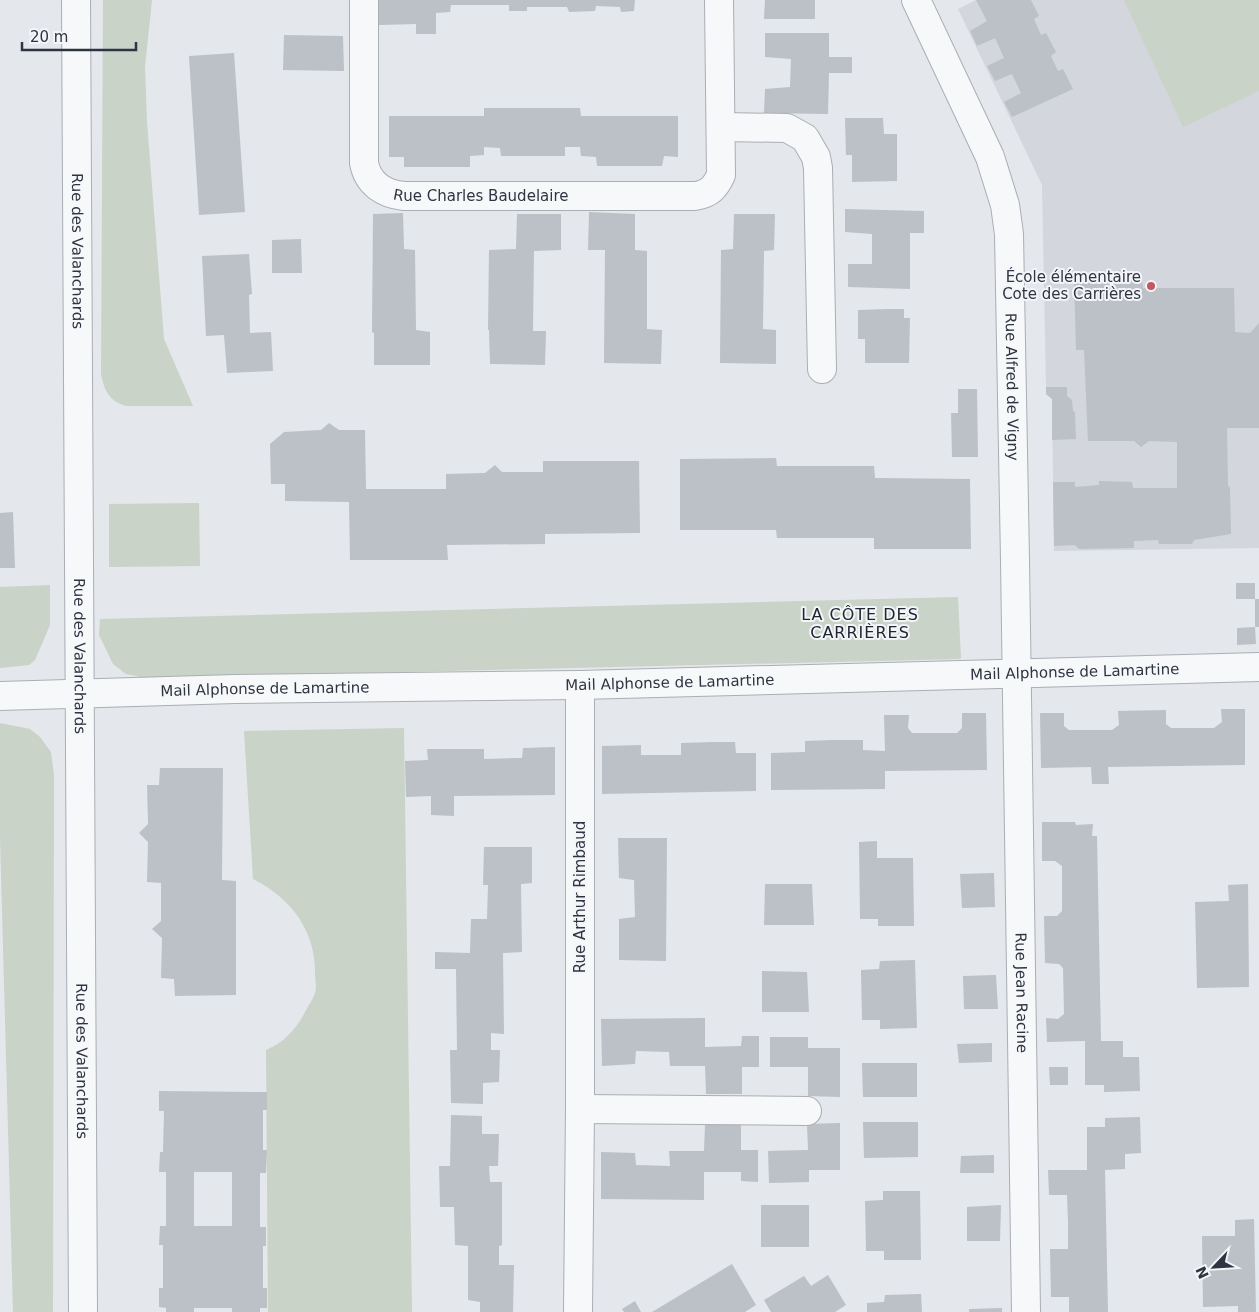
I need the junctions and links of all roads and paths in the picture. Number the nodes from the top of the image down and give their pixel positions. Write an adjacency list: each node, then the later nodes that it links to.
1 (76, 0): 10 (street, Rue des Valanchards)
2 (364, 0): 5 (street, Rue Charles Baudelaire)
3 (719, 0): 5 (street)
4 (916, 0): 8 (street, Rue Alfred de Vigny)
5 (721, 128): 6 (street)
6 (822, 369)
7 (1259, 667): 8 (street, Mail Alphonse de Lamartine)
8 (1017, 674): 9 (street, Mail Alphonse de Lamartine); 16 (street, Rue Jean Racine)
9 (580, 685): 10 (street, Mail Alphonse de Lamartine); 12 (street, Rue Arthur Rimbaud)
10 (80, 693): 11 (street, Mail Alphonse de Lamartine); 14 (street, Rue des Valanchards)
11 (0, 696)
12 (580, 1109): 13 (street); 15 (street, Rue Arthur Rimbaud)
13 (807, 1111)
14 (83, 1312)
15 (578, 1312)
16 (1026, 1312)

